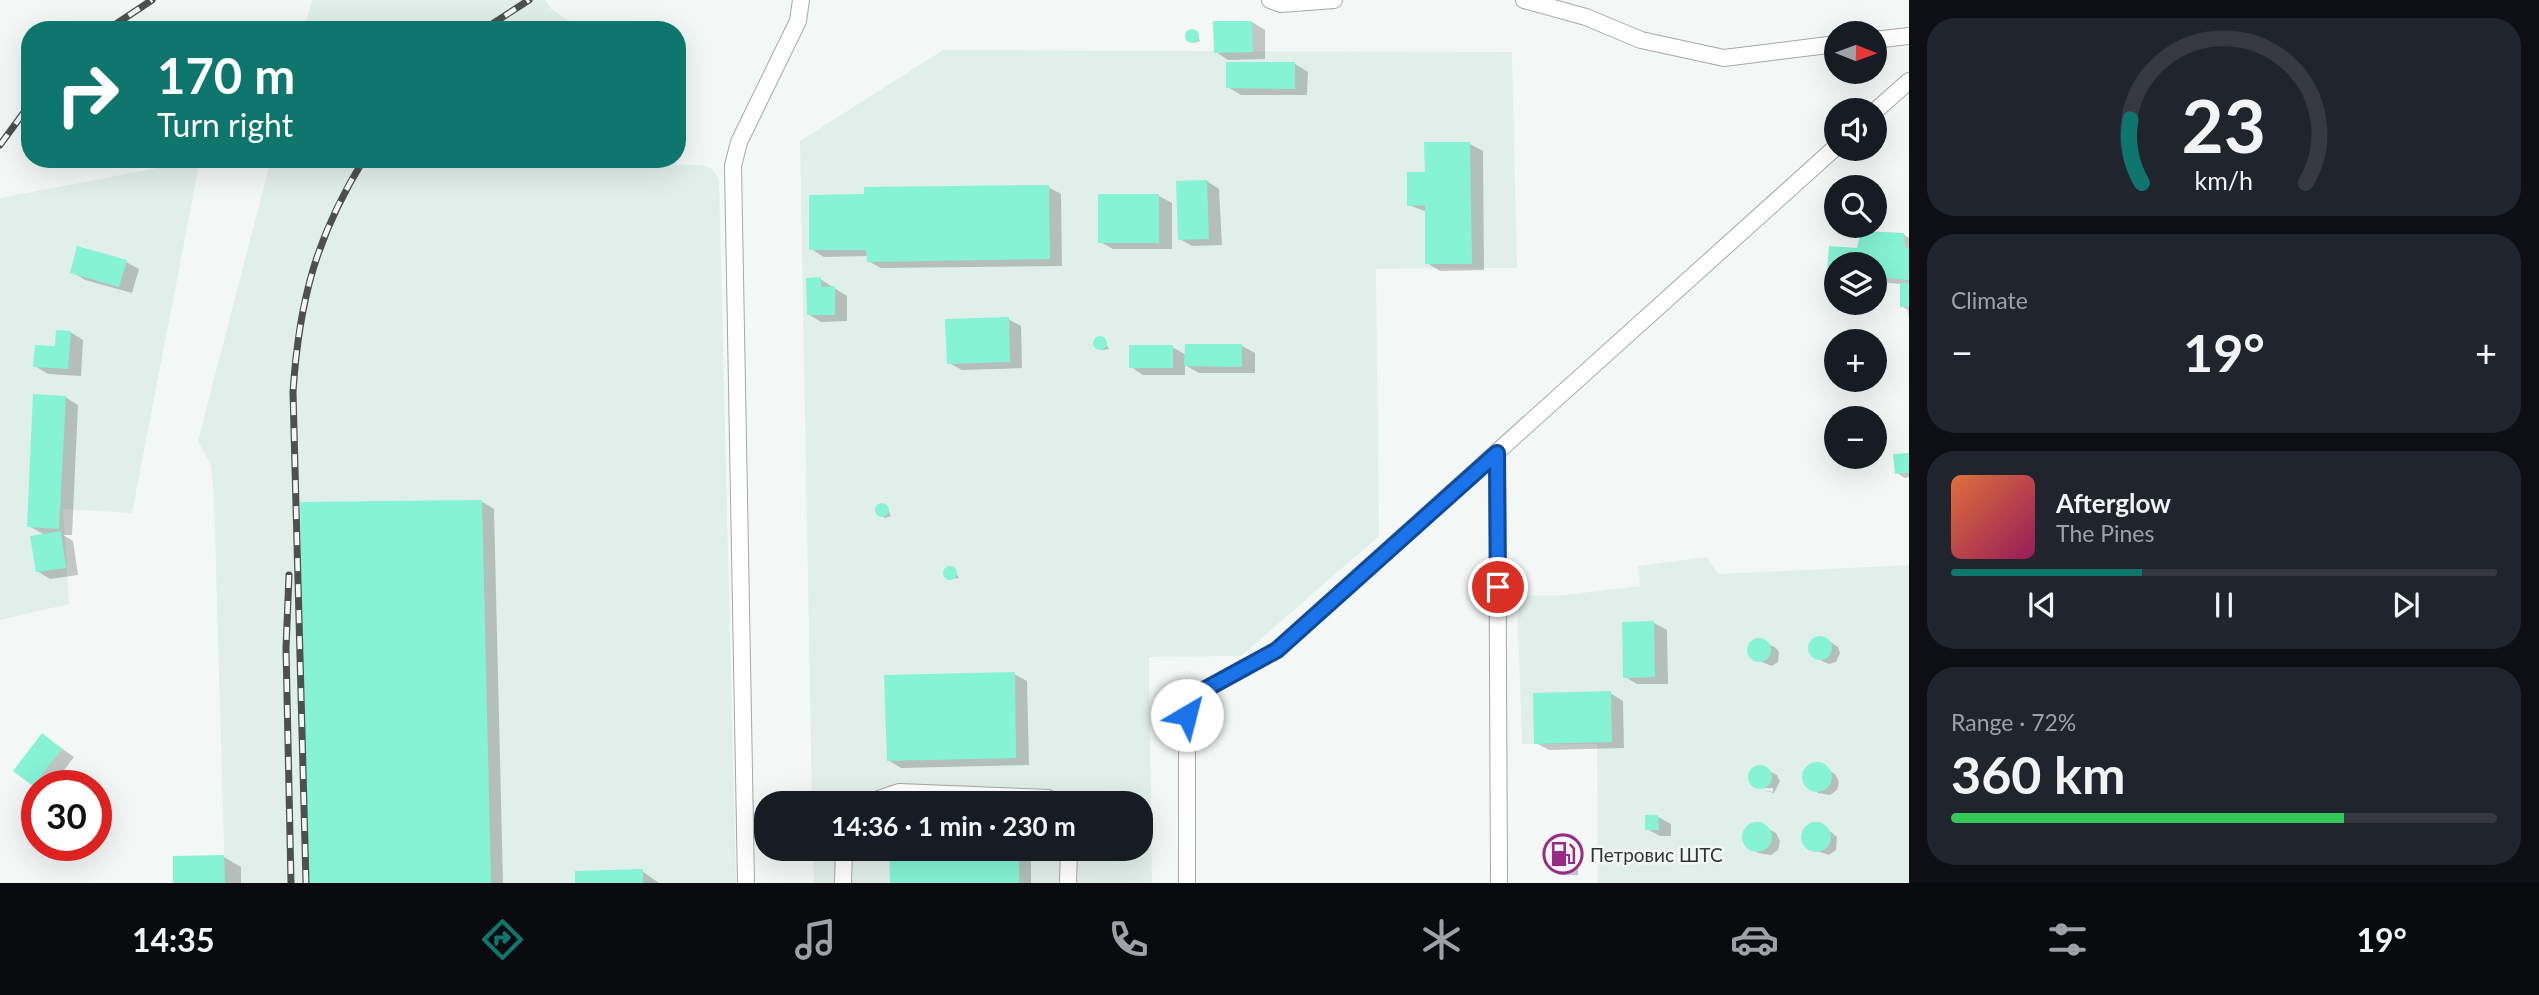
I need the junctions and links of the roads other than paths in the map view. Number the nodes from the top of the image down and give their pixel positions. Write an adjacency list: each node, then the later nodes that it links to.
1 (801, 0): 14 (street)
2 (1270, 0): 3 (street)
3 (1334, 0)
4 (1524, 0): 7 (street)
5 (1909, 36): 6 (street)
6 (1887, 39)
7 (1824, 46)
8 (1909, 80): 9 (street)
9 (1887, 100)
10 (1824, 158): 11 (street)
11 (1497, 453): 17 (street); 18 (street)
12 (844, 861): 15 (street)
13 (1069, 861): 16 (street)
14 (746, 883)
15 (843, 883)
16 (1068, 883)
17 (1187, 883)
18 (1499, 883)

